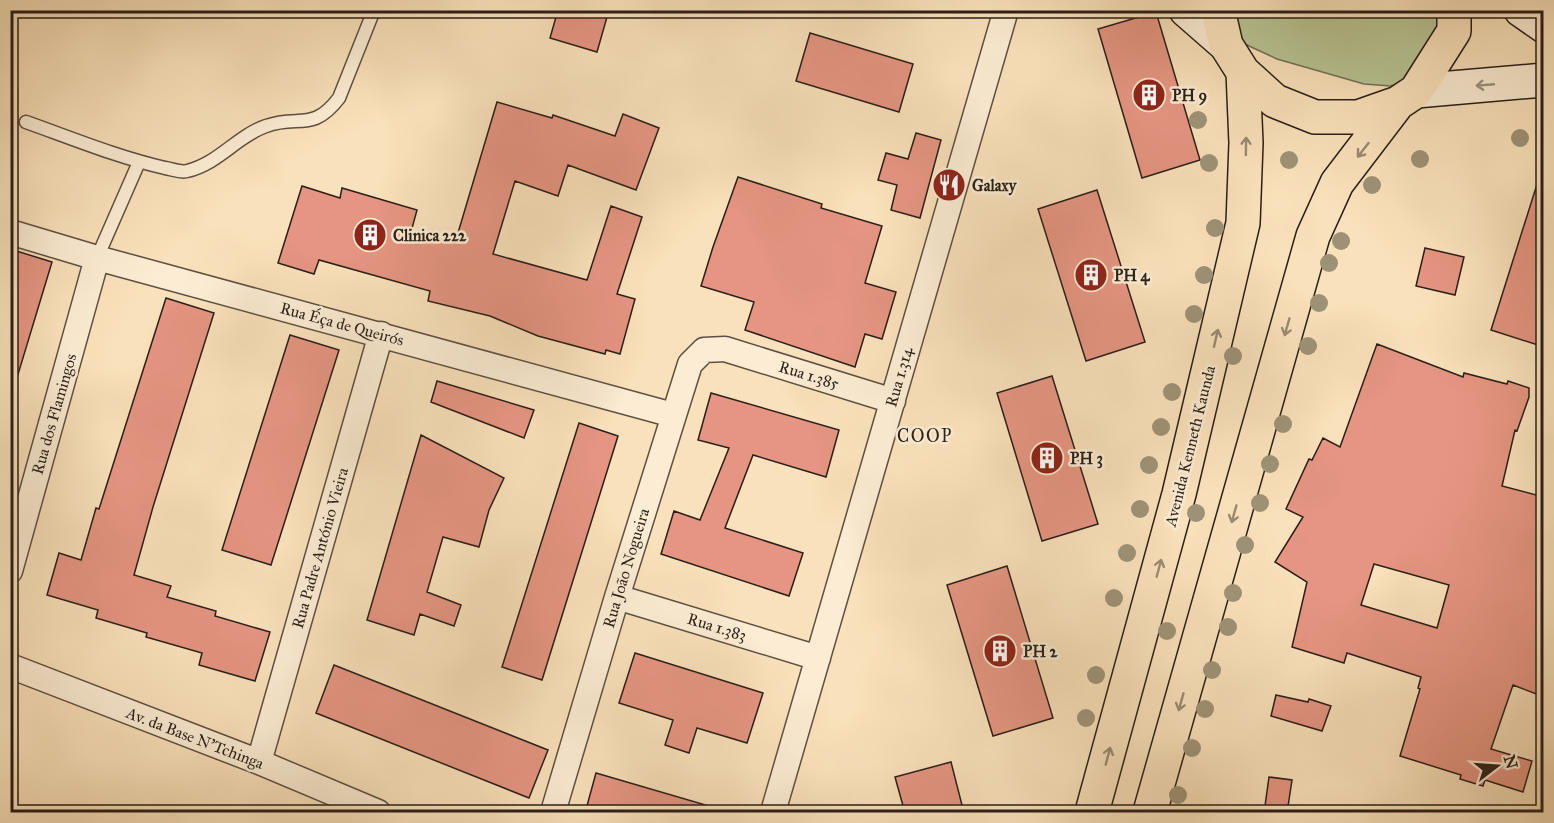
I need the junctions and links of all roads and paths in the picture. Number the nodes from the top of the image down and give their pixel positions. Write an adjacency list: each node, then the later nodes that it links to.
1 (374, 10): 12 (lane)
2 (1006, 10): 17 (street, Rua 1.314)
3 (1186, 10): 8 (main road)
4 (1218, 10): 8 (main road, Avenida Kenneth Kaunda)
5 (1454, 10): 10 (main road)
6 (1521, 10): 7 (main road)
7 (1544, 26)
8 (1234, 59): 10 (main road); 27 (main road, Avenida Kenneth Kaunda, one-way to 8)
9 (1544, 80): 10 (main road, one-way to 10)
10 (1407, 97): 28 (main road, one-way to 28)
11 (26, 122): 12 (lane)
12 (140, 162): 14 (lane)
13 (10, 232): 14 (street, Rua Éça de Queirós)
14 (97, 258): 15 (street, Rua Éça de Queirós); 19 (street, Rua dos Flamingos)
15 (381, 334): 18 (street, Rua Éça de Queirós); 23 (street, Rua Padre António Vieira)
16 (725, 349): 17 (street, Rua 1.385); 18 (street, Rua João Nogueira)
17 (892, 401): 21 (street, Rua 1.314)
18 (673, 415): 20 (street, Rua João Nogueira)
19 (10, 571)
20 (617, 597): 21 (street, Rua 1.383); 25 (street, Rua João Nogueira)
21 (818, 658): 26 (street, Rua 1.314)
22 (10, 666): 23 (street, Av. da Base N'Tchinga)
23 (259, 762): 24 (street, Av. da Base N'Tchinga)
24 (378, 813)
25 (553, 813)
26 (773, 813)
27 (1092, 813)
28 (1150, 813)

